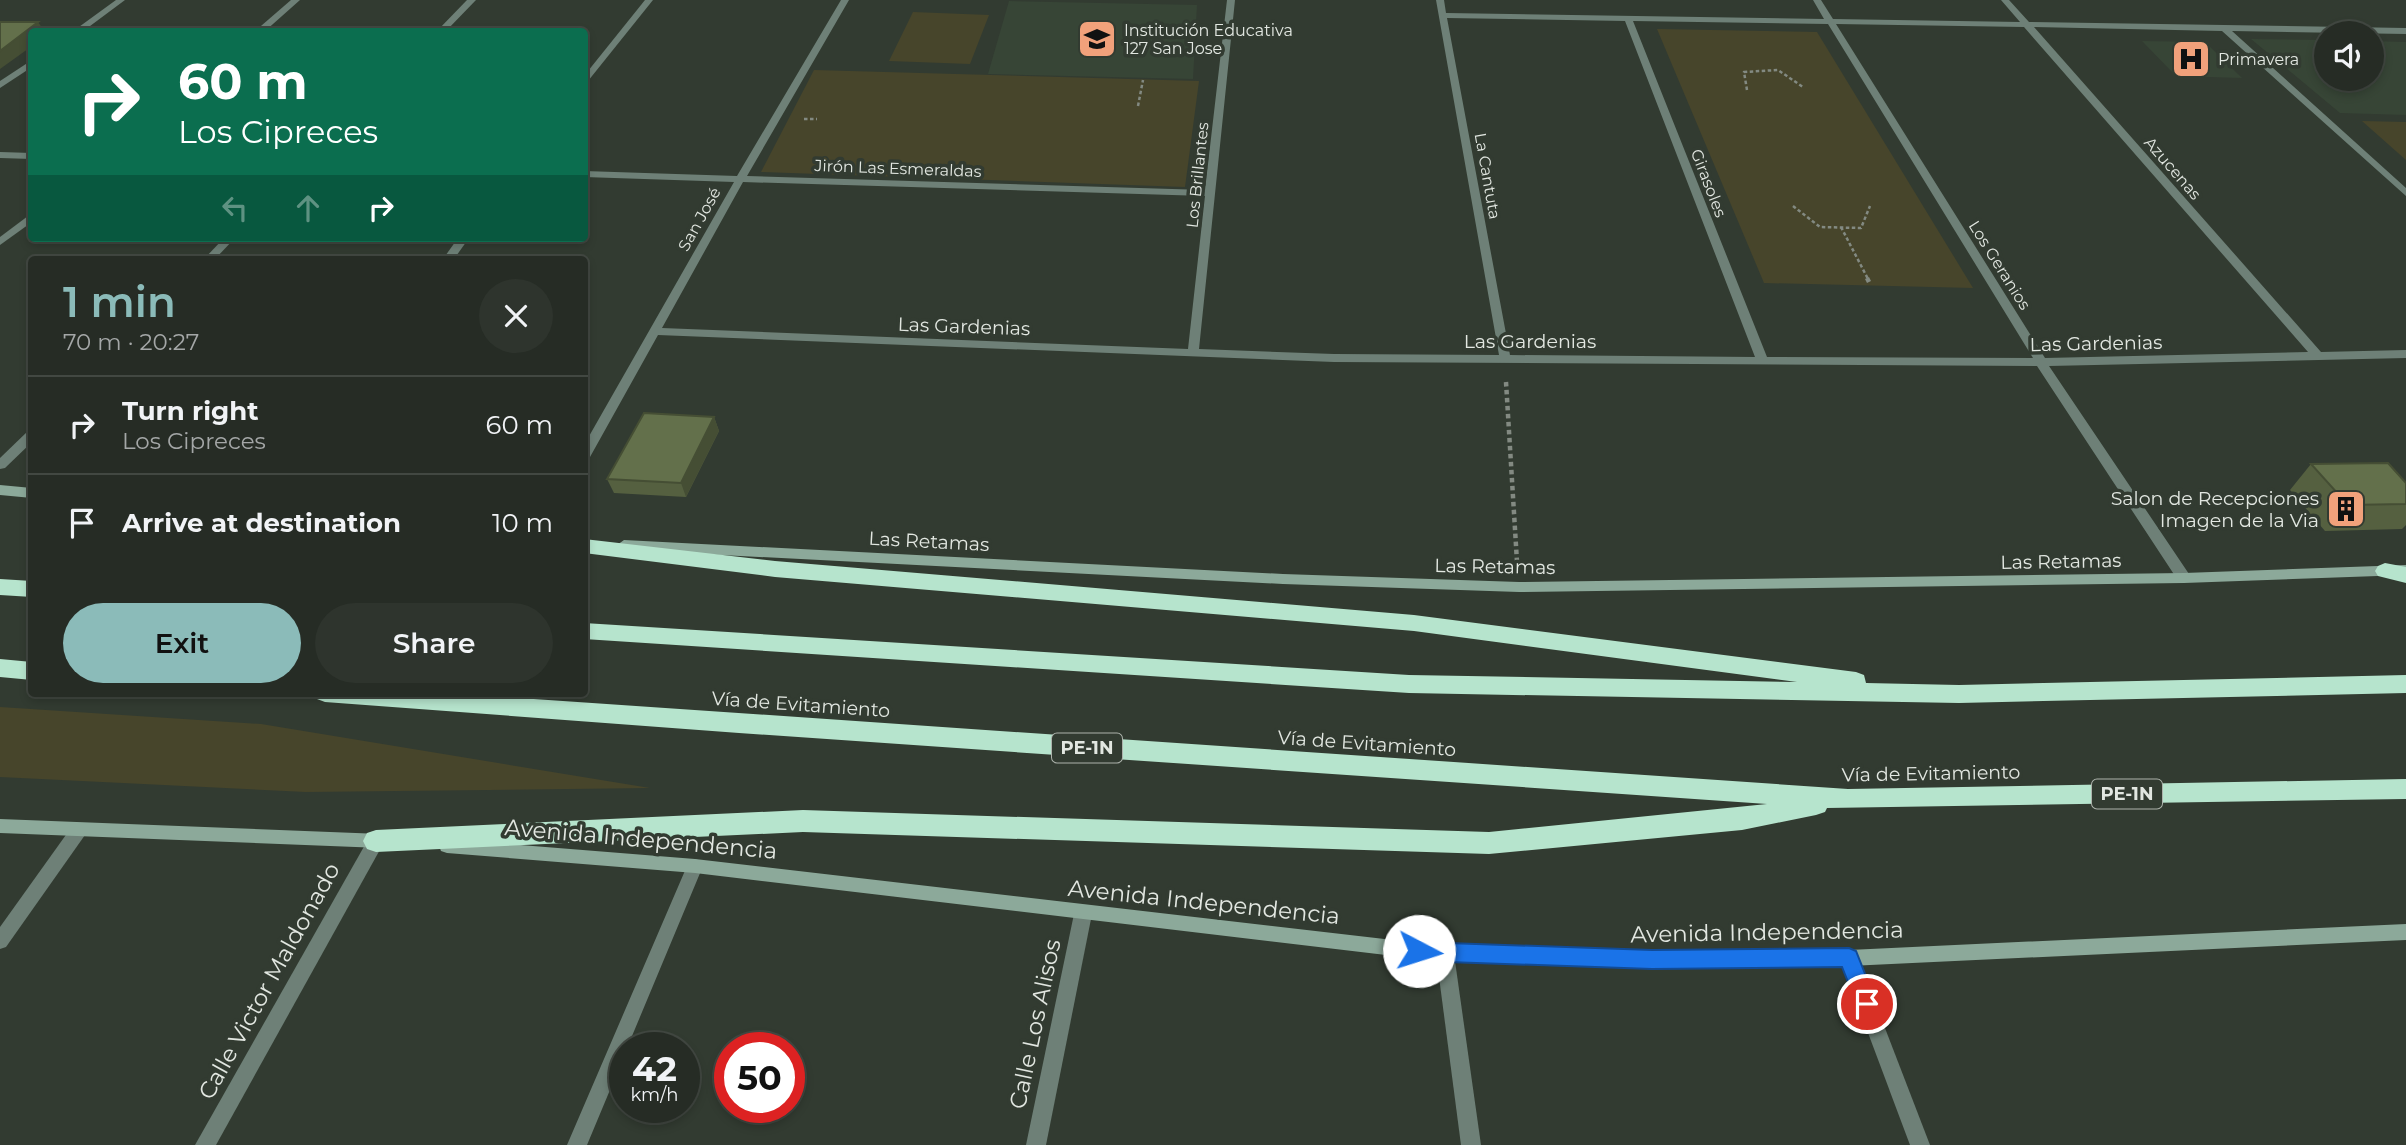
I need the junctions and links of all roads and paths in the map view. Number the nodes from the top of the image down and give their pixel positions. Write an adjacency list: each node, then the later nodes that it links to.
1 (121, 0): 14 (street)
2 (296, 0): 15 (street)
3 (472, 0): 16 (street)
4 (649, 0): 20 (street)
5 (845, 0): 31 (street, San José)
6 (1231, 0): 32 (street, Los Brillantes)
7 (1440, 0): 10 (street, La Cantuta)
8 (1817, 0): 12 (street, Los Geranios)
9 (2005, 0): 13 (street, Azucenas)
10 (1442, 15): 11 (street); 48 (street, La Cantuta)
11 (1628, 18): 12 (street); 49 (street, Girasoles)
12 (1830, 21): 13 (street); 50 (street, Los Geranios)
13 (2026, 25): 17 (street); 47 (street, Azucenas)
14 (82, 28)
15 (263, 28)
16 (444, 28)
17 (2224, 28): 18 (street); 33 (street)
18 (2406, 31)
19 (28, 66): 22 (street)
20 (588, 78)
21 (1143, 80): 25 (path)
22 (0, 85)
23 (1802, 87): 24 (path)
24 (1747, 90)
25 (1138, 106)
26 (800, 119): 27 (path)
27 (817, 119)
28 (0, 155): 29 (street)
29 (28, 156)
30 (588, 174): 31 (street, Jirón Las Esmeraldas)
31 (740, 179): 32 (street, Jirón Las Esmeraldas); 44 (street, San José)
32 (1211, 193): 45 (street, Los Brillantes)
33 (2406, 193)
34 (1793, 206): 37 (path)
35 (1870, 206): 37 (path)
36 (28, 219): 38 (street)
37 (1841, 228): 43 (path)
38 (0, 242)
39 (226, 242): 41 (street)
40 (461, 242): 42 (street)
41 (212, 256)
42 (450, 256)
43 (1870, 284)
44 (654, 331): 45 (street, Las Gardenias); 52 (street, San José)
45 (1193, 352): 48 (street, Las Gardenias)
46 (2406, 354): 47 (street, Las Gardenias)
47 (2318, 356): 50 (street, Las Gardenias)
48 (1505, 358): 49 (street, Las Gardenias); 61 (path)
49 (1762, 360): 50 (street, Las Gardenias)
50 (2041, 362): 59 (street, Los Geranios)
51 (28, 438): 53 (street)
52 (588, 450)
53 (0, 465)
54 (0, 491): 55 (main road)
55 (28, 493)
56 (588, 544): 61 (main road, Las Retamas)
57 (588, 545): 67 (highway)
58 (2399, 572): 59 (main road, Las Retamas)
59 (2184, 578): 61 (main road, Las Retamas)
60 (0, 587): 62 (highway)
61 (1519, 587)
62 (28, 589)
63 (588, 631): 67 (highway)
64 (0, 668): 65 (highway)
65 (28, 671)
66 (2406, 684): 67 (highway)
67 (1959, 695)
68 (378, 697): 70 (highway, Vía de Evitamiento / PE-1N)
69 (2406, 789): 70 (highway, Vía de Evitamiento / PE-1N)
70 (1848, 799): 73 (highway)
71 (0, 826): 72 (main road, Avenida Independencia)
72 (79, 830): 73 (main road, Avenida Independencia); 77 (street)
73 (376, 841): 74 (main road, Avenida Independencia); 80 (street, Calle Victor Maldonado)
74 (695, 866): 75 (main road, Avenida Independencia); 81 (street)
75 (1083, 914): 78 (main road, Avenida Independencia); 82 (street, Calle Los Alisos)
76 (2406, 932): 79 (main road, Avenida Independencia)
77 (0, 941)
78 (1445, 954): 79 (main road, Avenida Independencia); 83 (street)
79 (1849, 958): 84 (street)
80 (205, 1145)
81 (578, 1145)
82 (1035, 1145)
83 (1471, 1145)
84 (1920, 1145)

